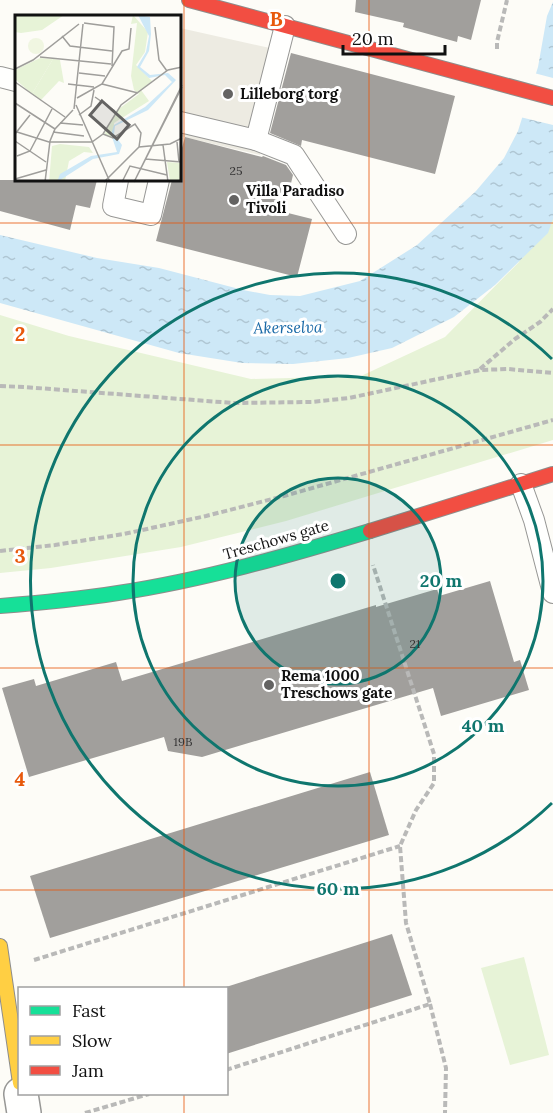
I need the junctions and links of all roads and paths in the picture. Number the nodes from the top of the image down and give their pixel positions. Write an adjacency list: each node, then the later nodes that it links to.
1 (189, 0): 3 (street)
2 (507, 0): 6 (path)
3 (285, 26): 6 (street); 9 (lane)
4 (0, 77): 5 (lane)
5 (15, 81)
6 (499, 83): 7 (street)
7 (553, 98)
8 (182, 122): 9 (lane)
9 (256, 140): 12 (lane)
10 (118, 182): 11 (lane)
11 (159, 182)
12 (346, 234)
13 (553, 309): 14 (path)
14 (480, 370): 15 (path); 16 (path)
15 (553, 373)
16 (0, 386)
17 (553, 420): 21 (path)
18 (553, 474): 19 (street, Treschows gate)
19 (521, 484): 20 (street, Treschows gate); 22 (lane)
20 (362, 533): 23 (street, Treschows gate); 24 (path)
21 (0, 551)
22 (553, 593)
23 (0, 606)
24 (400, 846): 26 (path); 27 (path)
25 (0, 945): 26 (street)
26 (4, 970): 28 (street)
27 (430, 1004): 29 (path); 34 (path)
28 (18, 1069)
29 (228, 1069)
30 (21, 1095): 32 (street)
31 (146, 1095): 33 (path)
32 (24, 1113)
33 (85, 1113)
34 (445, 1113)

